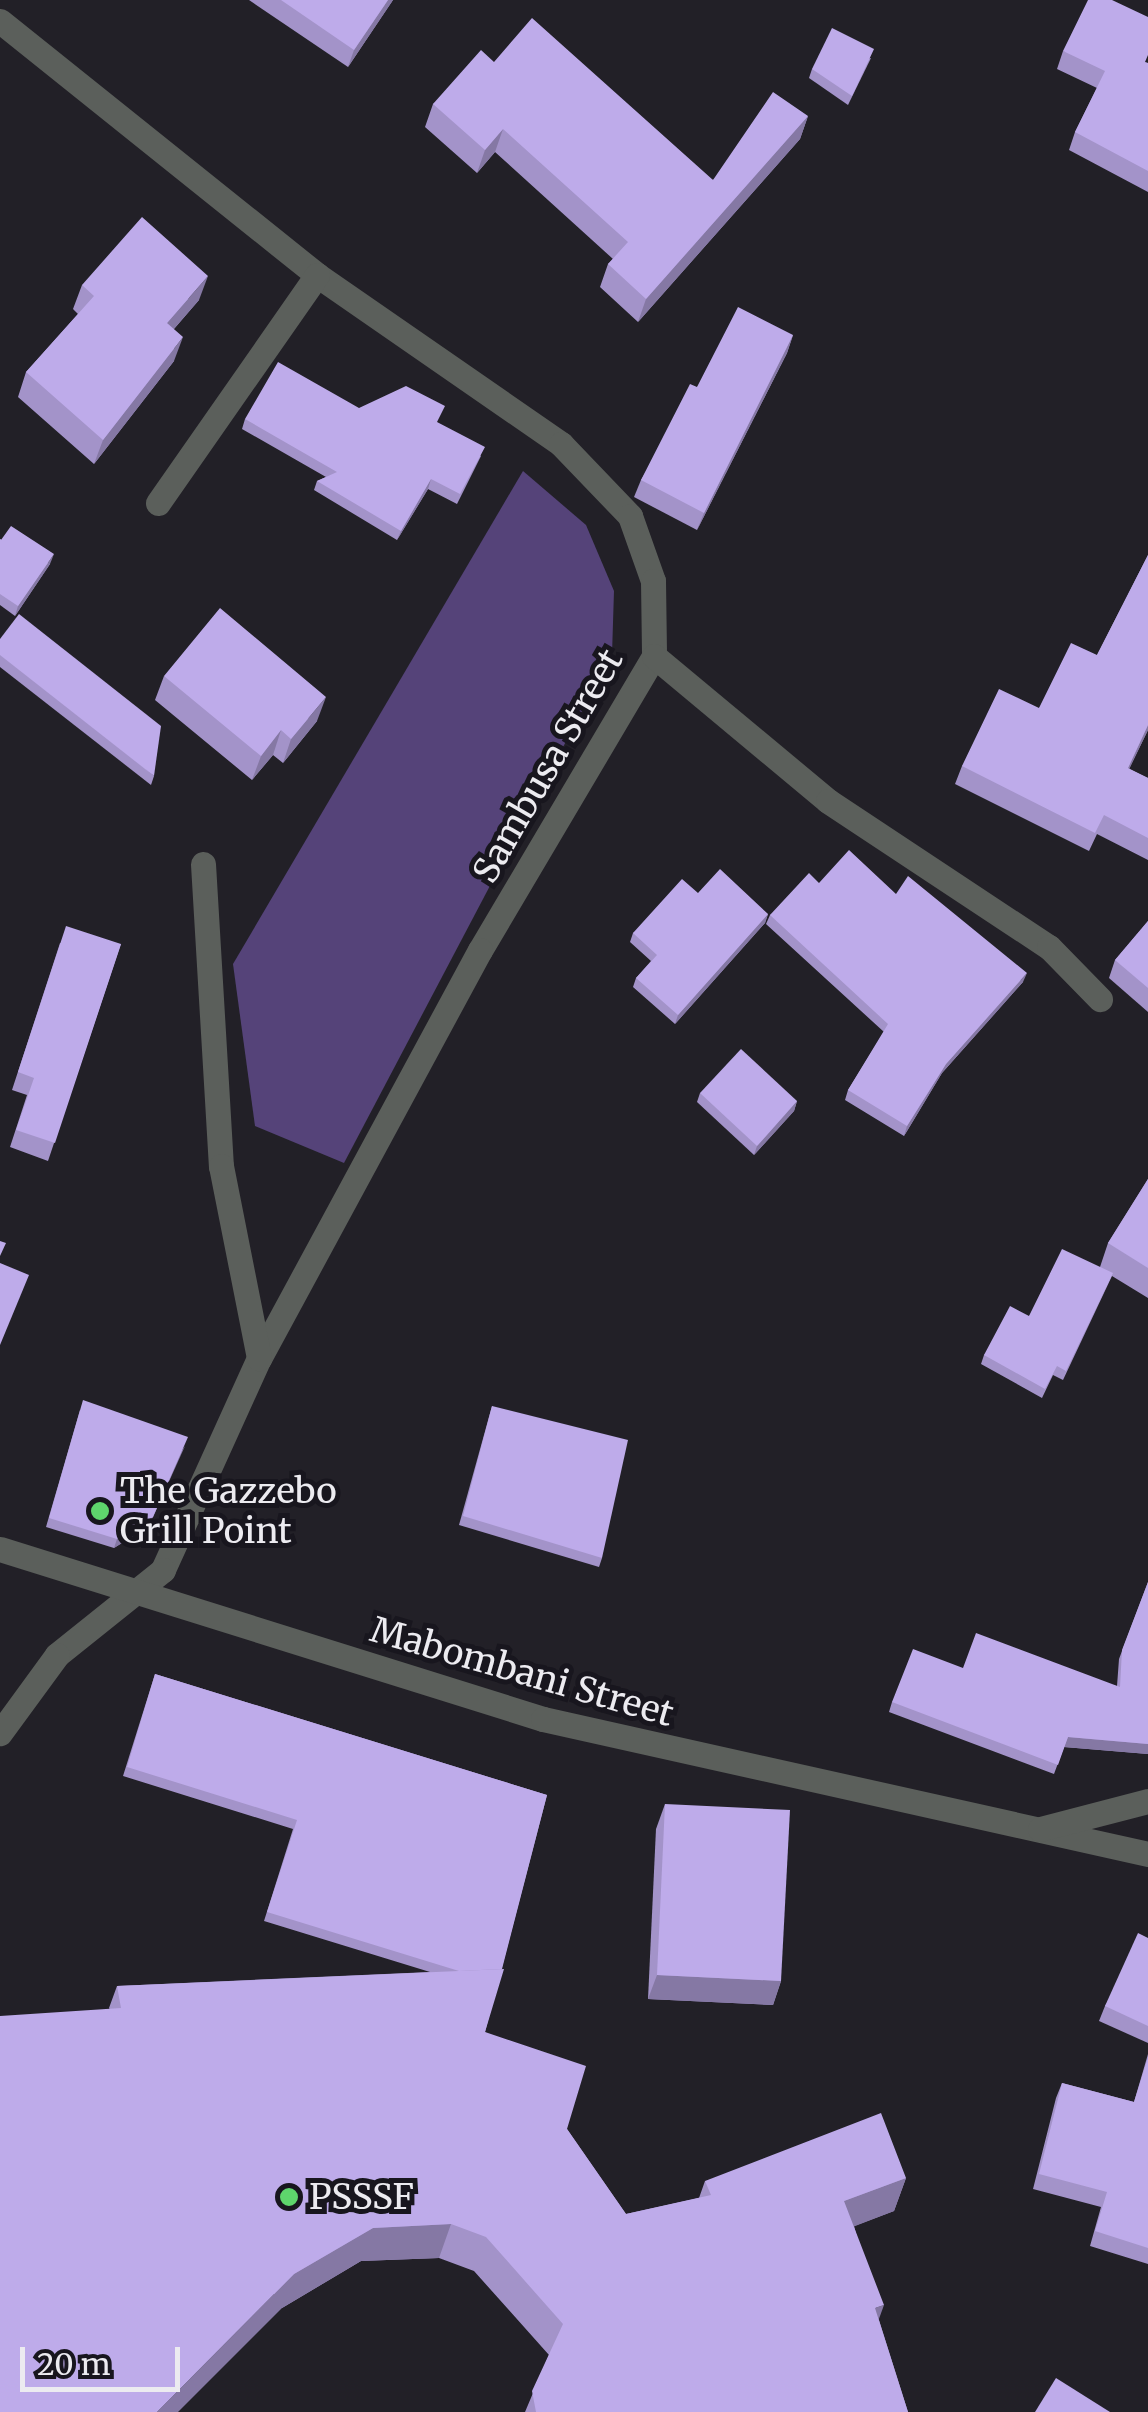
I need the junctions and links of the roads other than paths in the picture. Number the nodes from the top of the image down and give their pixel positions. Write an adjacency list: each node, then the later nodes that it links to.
1 (0, 21): 2 (street, Sambusa Street)
2 (316, 275): 3 (street); 4 (street, Sambusa Street)
3 (158, 503)
4 (654, 656): 6 (street); 7 (street, Sambusa Street)
5 (203, 864): 7 (street)
6 (1100, 999)
7 (259, 1358): 9 (street, Sambusa Street)
8 (0, 1549): 9 (street, Mabombani Street)
9 (148, 1590): 10 (street); 12 (street, Mabombani Street)
10 (0, 1733)
11 (1148, 1801): 12 (street, Mabombani Street)
12 (1035, 1830): 13 (street, Mabombani Street)
13 (1148, 1854)

